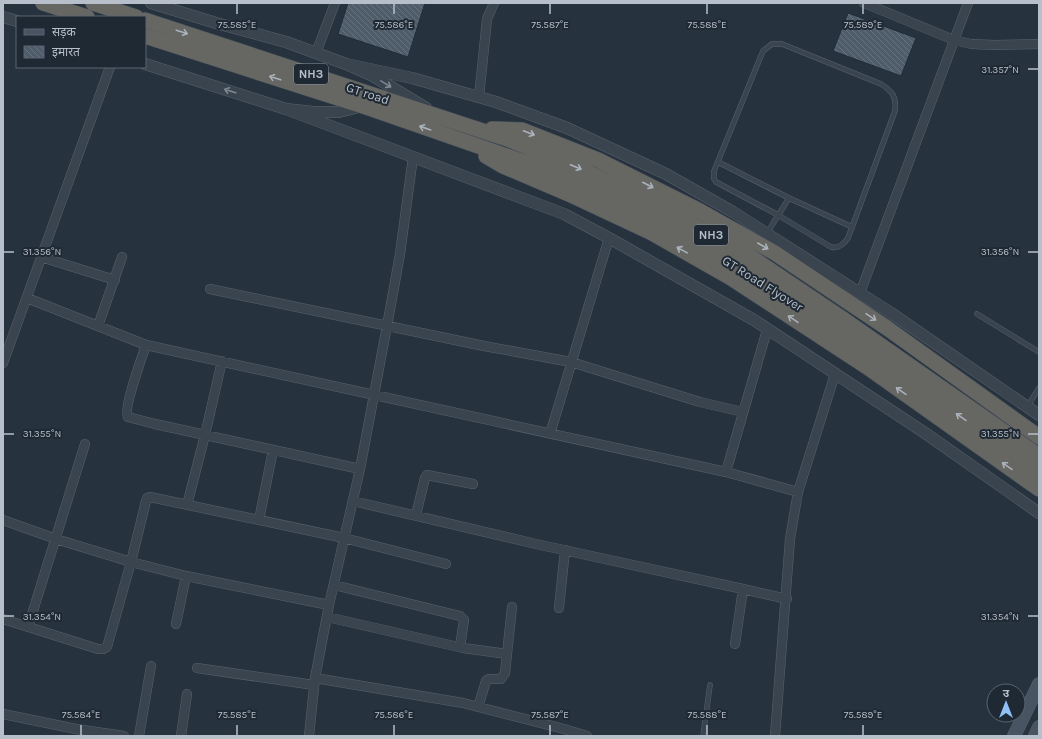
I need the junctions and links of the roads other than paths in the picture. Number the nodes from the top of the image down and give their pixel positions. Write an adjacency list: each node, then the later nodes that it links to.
1 (43, 3): 8 (highway)
2 (93, 3): 9 (highway)
3 (151, 3): 16 (street)
4 (335, 3): 16 (street)
5 (494, 3): 20 (street)
6 (864, 3): 14 (street)
7 (968, 3): 14 (street)
8 (84, 16)
9 (133, 16)
10 (3, 17): 12 (street)
11 (146, 20): 23 (highway, GT road / NH3, one-way to 23)
12 (16, 21)
13 (146, 36): 21 (highway, GT road / NH3, one-way to 13)
14 (954, 40): 15 (street); 37 (street)
15 (1039, 44)
16 (316, 53): 18 (street)
17 (146, 64): 22 (street, one-way to 17)
18 (346, 64): 20 (street); 23 (street, one-way to 23)
19 (110, 68): 33 (street)
20 (479, 97): 31 (street)
21 (363, 106): 22 (street); 25 (highway, GT road / NH3, one-way to 21)
22 (286, 109): 26 (street)
23 (441, 117): 24 (highway, GT road / NH3)
24 (477, 128): 44 (highway, GT Road Flyover / NH3, one-way to 44); 57 (highway, one-way to 57)
25 (462, 141): 44 (highway, GT Road Flyover / NH3); 65 (highway, one-way to 25)
26 (413, 157): 32 (street); 41 (street)
27 (718, 162): 28 (lane); 29 (lane); 30 (lane)
28 (789, 198): 29 (lane); 30 (lane)
29 (778, 215): 30 (lane); 31 (lane)
30 (852, 227)
31 (766, 233): 37 (street)
32 (609, 238): 42 (street); 47 (street)
33 (41, 257): 35 (street); 38 (street)
34 (122, 257): 35 (street)
35 (115, 280): 40 (street)
36 (210, 289): 41 (street)
37 (860, 293): 52 (street)
38 (27, 298): 40 (street); 48 (street)
39 (977, 314): 45 (lane)
40 (98, 326): 43 (street)
41 (387, 326): 47 (street); 51 (street)
42 (767, 330): 49 (street); 53 (street)
43 (146, 345): 46 (street); 56 (street)
44 (879, 352): 60 (highway, GT Road Flyover / NH3); 63 (highway, GT Road Flyover / NH3, one-way to 44)
45 (1039, 352)
46 (222, 362): 51 (street); 56 (street)
47 (571, 362): 53 (street); 55 (street)
48 (3, 363)
49 (834, 374): 66 (street); 69 (street)
50 (1039, 388): 52 (lane)
51 (374, 395): 55 (street); 61 (street)
52 (1027, 407): 54 (street)
53 (743, 412): 62 (street)
54 (1039, 415)
55 (550, 434): 62 (street)
56 (205, 435): 59 (street); 68 (street)
57 (1039, 437)
58 (86, 444): 74 (street)
59 (273, 450): 61 (street); 72 (street)
60 (1039, 456)
61 (360, 469): 67 (street)
62 (726, 472): 66 (street)
63 (1039, 472)
64 (473, 484): 70 (street)
65 (1039, 488)
66 (798, 492): 81 (street)
67 (353, 500): 70 (street); 73 (street)
68 (187, 505): 72 (street); 76 (street)
69 (1039, 513)
70 (416, 516): 75 (street)
71 (3, 520): 74 (street)
72 (259, 520): 73 (street)
73 (344, 538): 77 (street); 79 (street)
74 (56, 539): 76 (street); 88 (street)
75 (565, 550): 80 (street); 84 (street)
76 (131, 562): 78 (street); 88 (street)
77 (446, 564)
78 (186, 576): 82 (street); 87 (street)
79 (334, 585): 82 (street); 90 (street)
80 (743, 588): 81 (street); 89 (street)
81 (786, 599): 108 (street)
82 (329, 605): 85 (street)
83 (512, 607): 91 (street)
84 (559, 608)
85 (327, 617): 90 (street); 94 (street)
86 (3, 619): 88 (street)
87 (176, 624)
88 (28, 627)
89 (735, 644)
90 (460, 647): 91 (street)
91 (507, 654): 98 (street)
92 (151, 666): 103 (street)
93 (197, 668): 94 (street)
94 (314, 681): 98 (street); 105 (street)
95 (1039, 684): 109 (main road)
96 (710, 686): 107 (lane)
97 (187, 694): 104 (street)
98 (478, 707): 106 (street)
99 (3, 714): 101 (street)
100 (1039, 727): 110 (main road)
101 (76, 732): 102 (street)
102 (124, 736)
103 (139, 736)
104 (181, 736)
105 (309, 736)
106 (587, 736)
107 (703, 736)
108 (775, 736)
109 (1014, 736)
110 (1035, 736)

